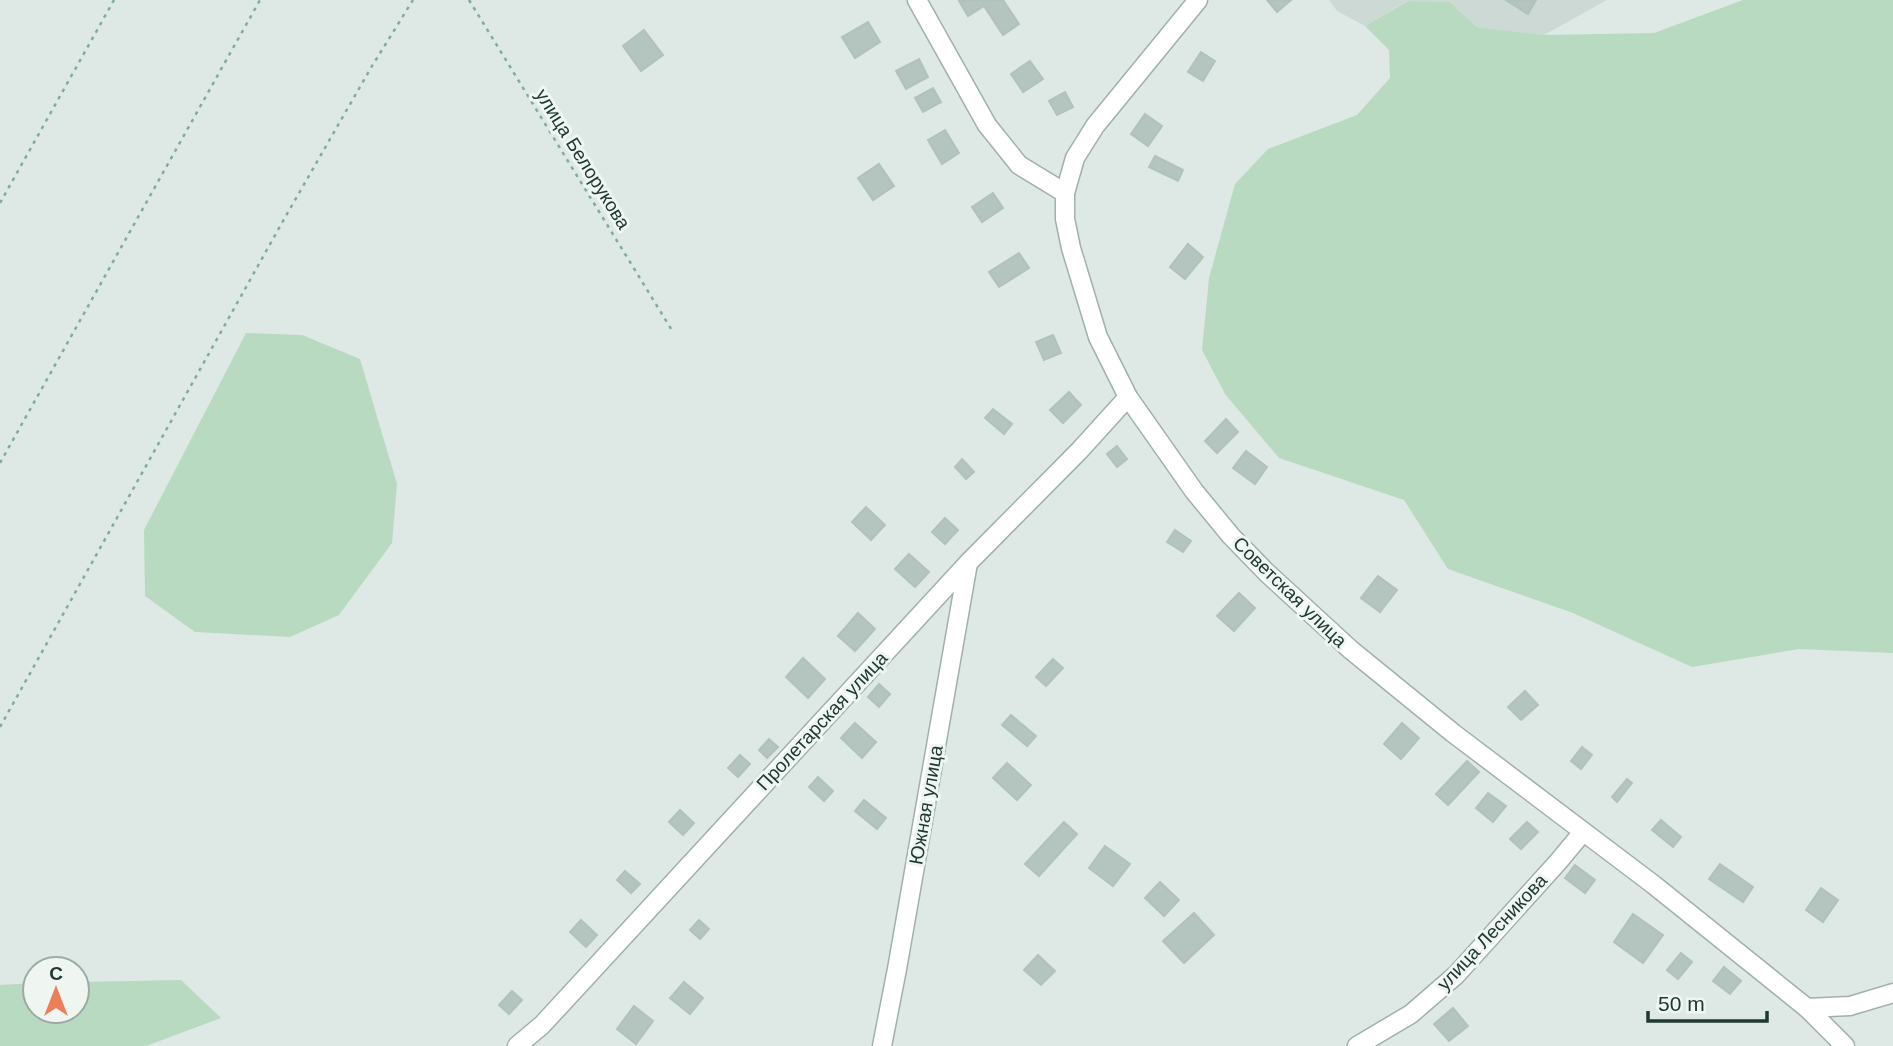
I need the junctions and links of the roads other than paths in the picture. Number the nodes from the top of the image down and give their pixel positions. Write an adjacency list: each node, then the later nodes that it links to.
1 (918, 0): 3 (street)
2 (1198, 0): 3 (street, Советская улица)
3 (1065, 193): 4 (street, Советская улица)
4 (1128, 397): 5 (street, Пролетарская улица); 6 (street, Советская улица)
5 (968, 563): 9 (street, Пролетарская улица); 10 (street, Южная улица)
6 (1583, 832): 8 (street, Советская улица); 11 (street, улица Лесникова)
7 (1893, 993): 8 (street)
8 (1807, 1009): 12 (street, Советская улица)
9 (517, 1046)
10 (882, 1046)
11 (1357, 1046)
12 (1845, 1046)

